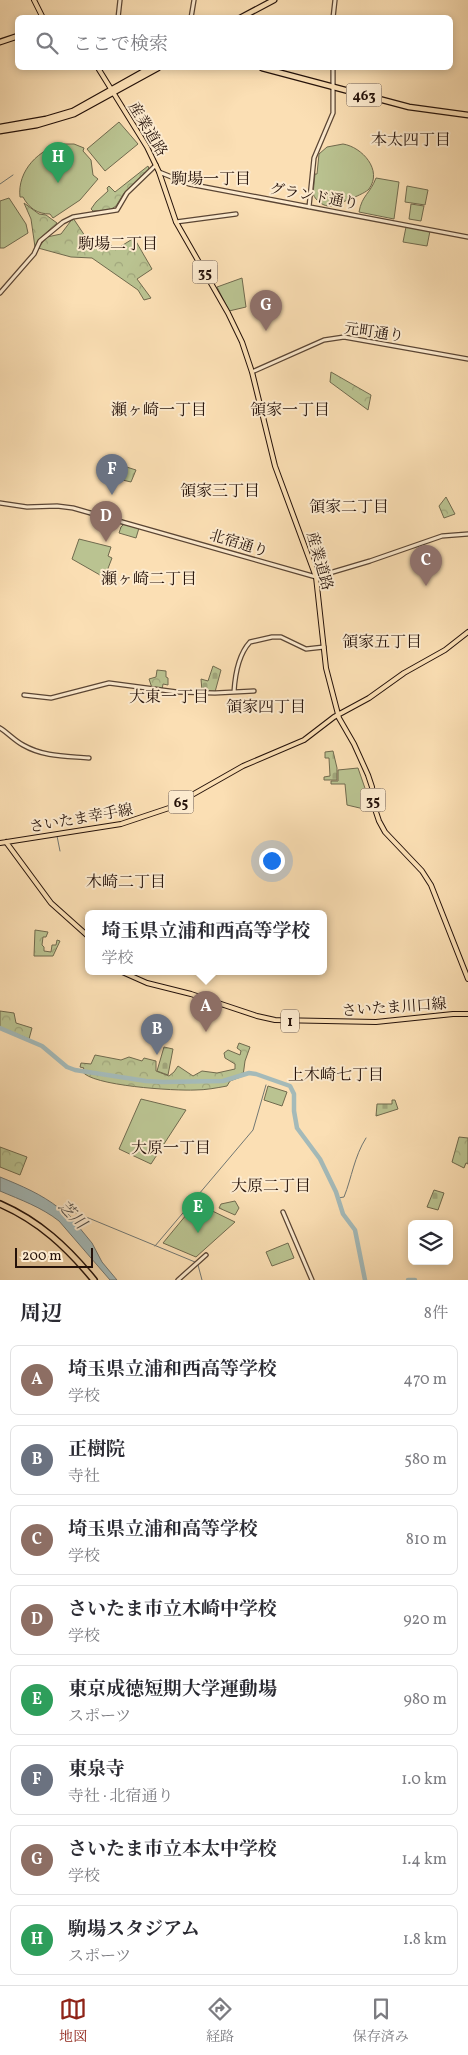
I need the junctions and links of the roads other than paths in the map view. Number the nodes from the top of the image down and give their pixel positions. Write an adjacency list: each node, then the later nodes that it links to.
1 (34, 0): 6 (main road)
2 (120, 0): 7 (street)
3 (194, 0): 8 (street)
4 (274, 0): 9 (highway)
5 (335, 0): 10 (street)
6 (42, 15)
7 (118, 15)
8 (192, 15)
9 (246, 15)
10 (333, 15)
11 (15, 37): 12 (highway)
12 (0, 42)
13 (99, 70): 19 (main road, 産業道路 / 35)
14 (147, 70): 19 (highway)
15 (154, 70): 19 (highway)
16 (270, 70): 18 (highway, 463)
17 (333, 70): 18 (street)
18 (333, 86): 20 (highway, 463); 25 (street)
19 (112, 91): 21 (highway); 22 (highway); 23 (main road, 産業道路 / 35)
20 (468, 115)
21 (0, 127)
22 (0, 131)
23 (156, 165): 24 (main road, 産業道路 / 35); 29 (street)
24 (159, 172): 25 (street, グランド通り); 27 (main road, 産業道路 / 35)
25 (309, 207): 28 (street, グランド通り)
26 (236, 214): 27 (street)
27 (176, 222): 31 (main road, 産業道路 / 35)
28 (468, 237)
29 (0, 292)
30 (468, 359): 31 (street, 元町通り)
31 (252, 372): 34 (main road, 産業道路 / 35)
32 (0, 503): 34 (street, 北宿通り)
33 (468, 534): 34 (street)
34 (316, 577): 36 (main road, 産業道路 / 35)
35 (468, 632): 40 (main road, さいたま幸手線 / 65)
36 (324, 647): 38 (street); 40 (main road, 産業道路 / 35)
37 (254, 691): 38 (street)
38 (234, 692): 39 (street)
39 (24, 695)
40 (338, 715): 43 (main road, さいたま幸手線 / 65); 47 (main road, 産業道路 / 35)
41 (0, 728): 42 (street)
42 (89, 758)
43 (6, 842): 44 (main road); 45 (main road)
44 (0, 843)
45 (85, 934)
46 (129, 975): 48 (main road, さいたま川口線 / 1)
47 (468, 979)
48 (468, 1014)
49 (0, 1205): 52 (highway)
50 (283, 1212): 54 (street)
51 (206, 1255): 53 (street)
52 (93, 1280)
53 (178, 1280)
54 (312, 1280)

